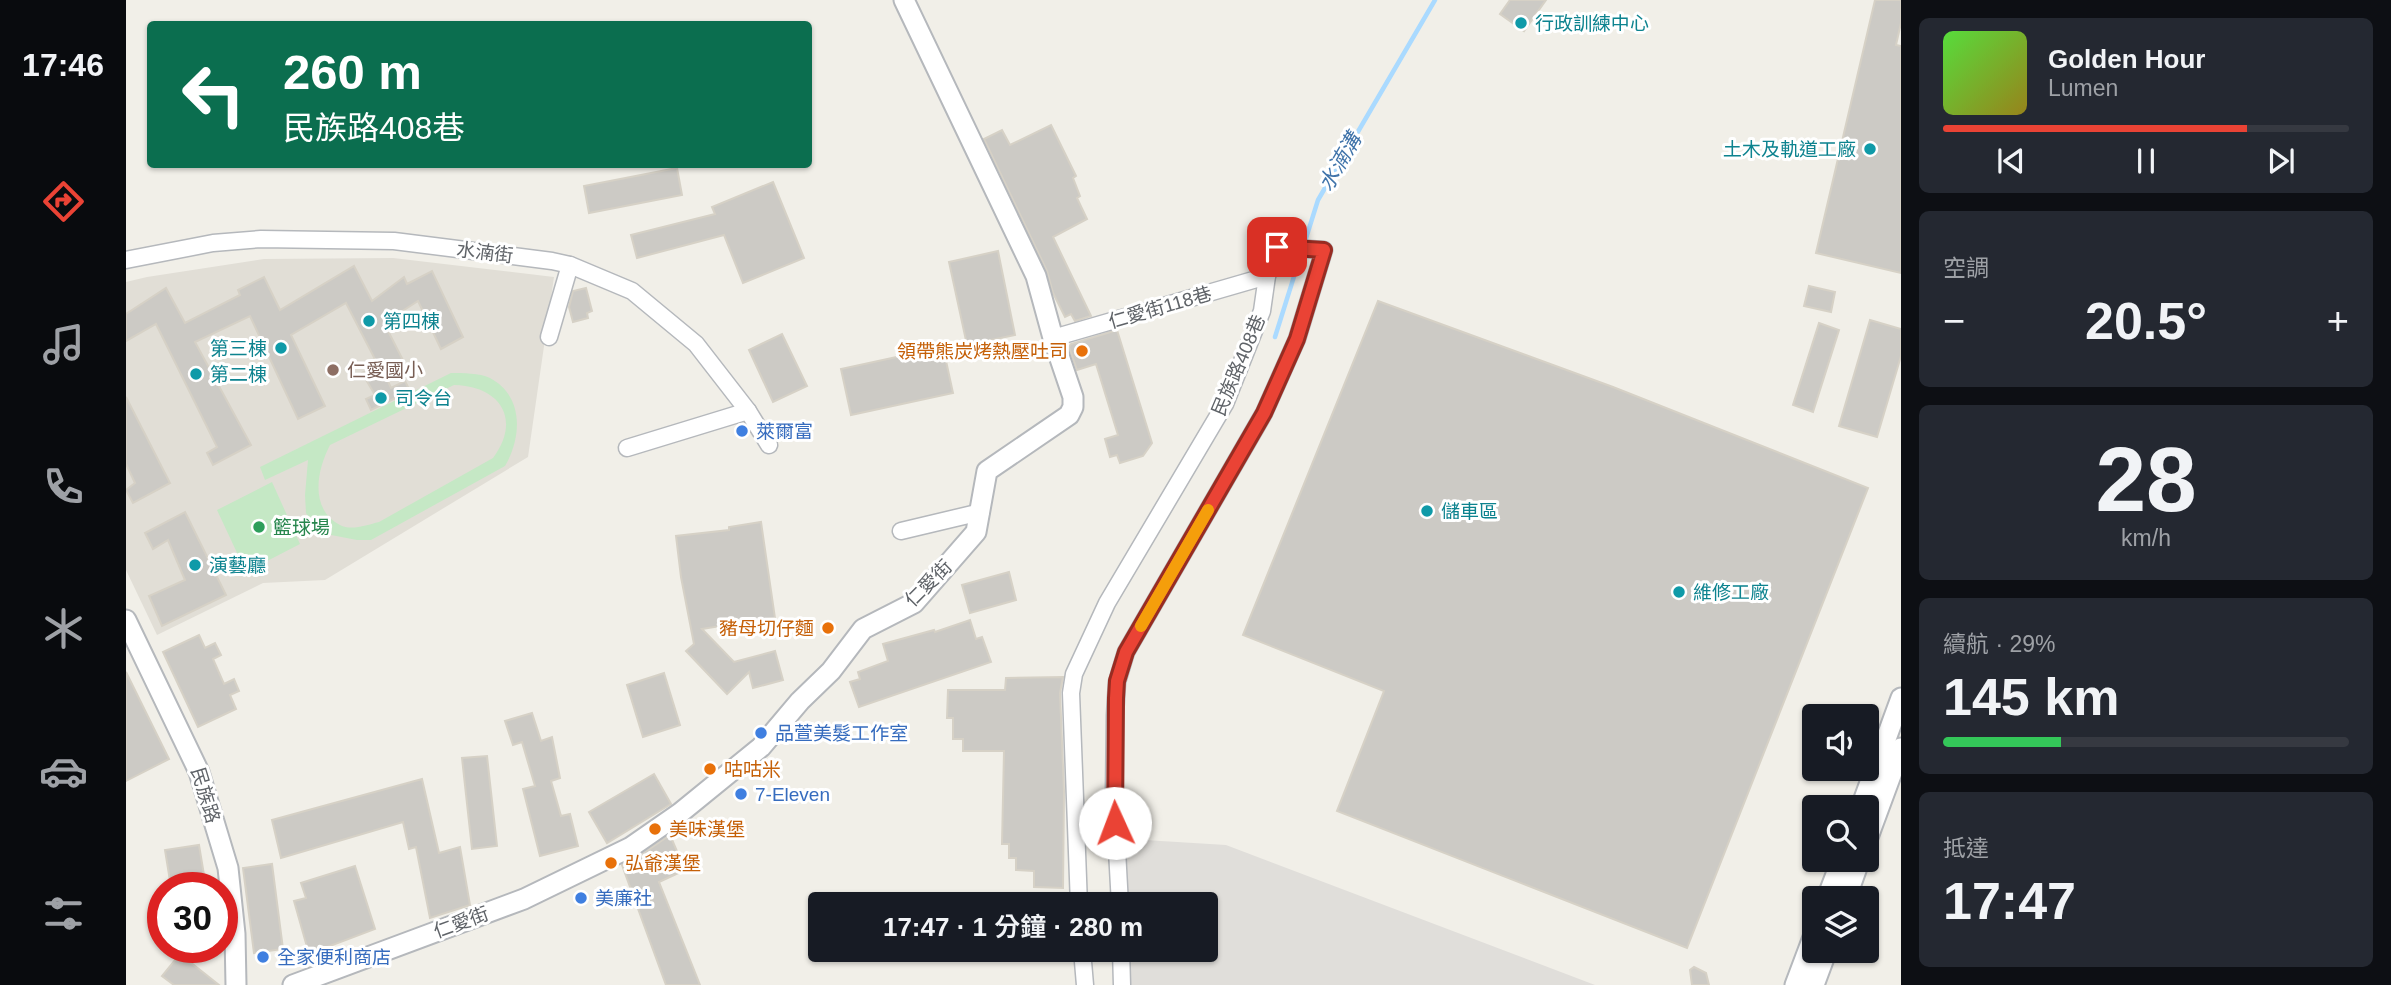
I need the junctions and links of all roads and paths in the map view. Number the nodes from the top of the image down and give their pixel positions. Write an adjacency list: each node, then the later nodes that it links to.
1 (904, 0): 6 (street, 仁愛街)
2 (126, 260): 3 (street, 水湳街)
3 (570, 265): 5 (street); 7 (street, 水湳街)
4 (1267, 276): 6 (street, 仁愛街118巷); 17 (street, 民族路408巷); 18 (street, 民族路408巷)
5 (549, 337)
6 (1053, 338): 10 (street, 仁愛街)
7 (748, 411): 8 (street, 水湳街); 9 (street)
8 (769, 445)
9 (626, 449)
10 (981, 512): 11 (street); 24 (street, 仁愛街)
11 (901, 531)
12 (128, 629): 23 (street, 民族路)
13 (1901, 698): 15 (street)
14 (1901, 748): 16 (street)
15 (1865, 795)
16 (1879, 808)
17 (1079, 892)
18 (1119, 892)
19 (1083, 962): 25 (street)
20 (1121, 962): 26 (street)
21 (1803, 963): 27 (street)
22 (1822, 963): 28 (street)
23 (236, 985)
24 (293, 985)
25 (1084, 985)
26 (1122, 985)
27 (1795, 985)
28 (1814, 985)

